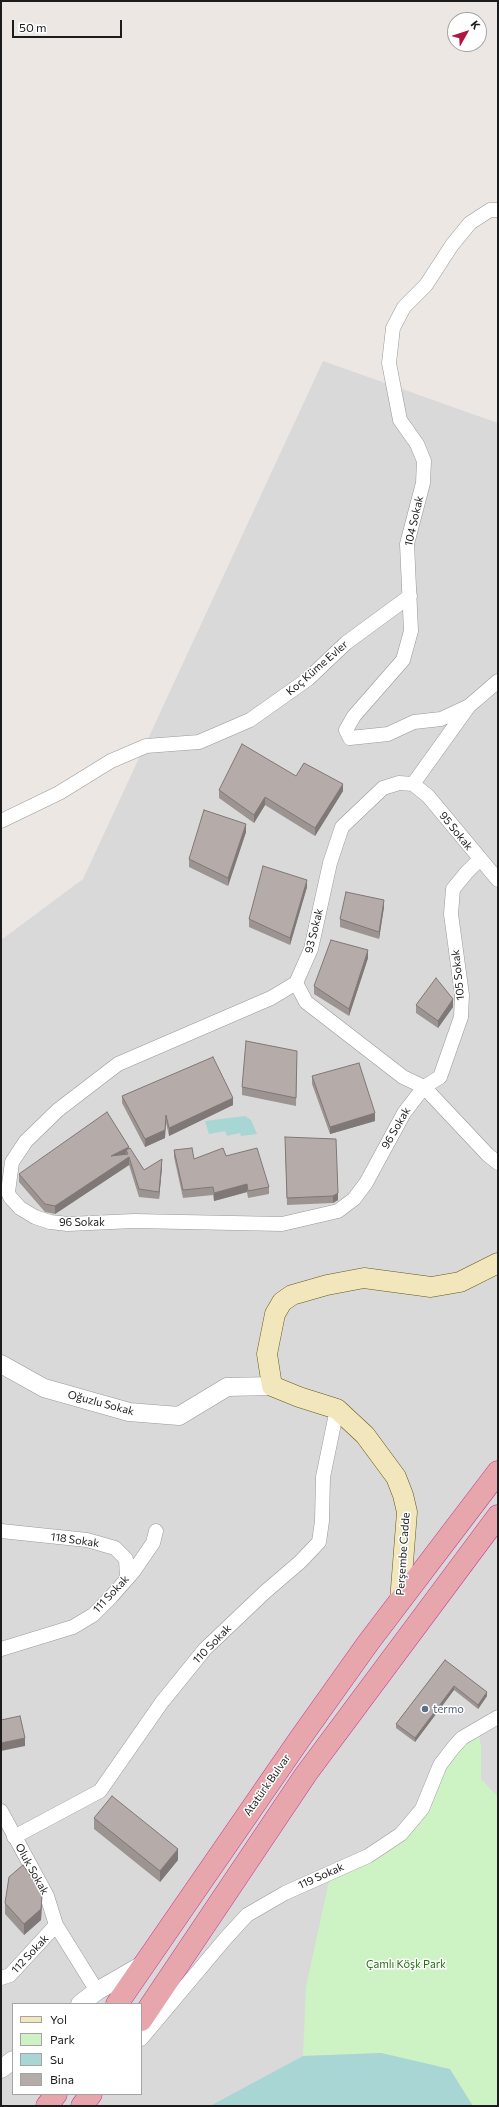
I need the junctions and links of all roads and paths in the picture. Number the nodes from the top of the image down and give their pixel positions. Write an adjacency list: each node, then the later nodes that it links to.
1 (498, 210): 2 (street, 104 Sokak)
2 (410, 596): 4 (street, 104 Sokak); 6 (street, Koç Küme Evler)
3 (498, 681): 4 (street)
4 (470, 706): 5 (street)
5 (413, 784): 7 (street, 95 Sokak); 9 (street, 93 Sokak)
6 (1, 821)
7 (479, 860): 8 (street, 95 Sokak); 10 (street, 105 Sokak)
8 (498, 880)
9 (296, 983): 10 (street); 12 (street, 96 Sokak)
10 (424, 1087): 11 (street); 12 (street, 96 Sokak)
11 (498, 1163)
12 (5, 1187)
13 (498, 1263): 15 (main road)
14 (1, 1364): 15 (street, Oğuzlu Sokak)
15 (272, 1386): 16 (main road, Perşembe Cadde)
16 (337, 1409): 22 (main road, Perşembe Cadde); 26 (street, 110 Sokak)
17 (498, 1472): 22 (highway, Atatürk Bulvar)
18 (498, 1516): 33 (highway)
19 (156, 1531): 21 (street, 111 Sokak)
20 (1, 1532): 21 (street, 118 Sokak)
21 (127, 1578): 23 (street, 111 Sokak)
22 (400, 1601): 28 (highway, Atatürk Bulvar)
23 (1, 1649)
24 (498, 1717): 34 (street, 119 Sokak)
25 (1, 1810): 26 (street, Oluk Sokak)
26 (14, 1837): 27 (street, Oluk Sokak)
27 (56, 1925): 29 (street, 112 Sokak); 30 (street, Oluk Sokak)
28 (144, 1964): 30 (street); 32 (highway, Atatürk Bulvar)
29 (1, 1978)
30 (97, 1991): 31 (street)
31 (81, 2003)
32 (117, 2003)
33 (142, 2019)
34 (142, 2038)
35 (12, 2061): 36 (street)
36 (1, 2069)
37 (55, 2095): 39 (highway)
38 (90, 2095): 40 (highway)
39 (47, 2106)
40 (82, 2106)

